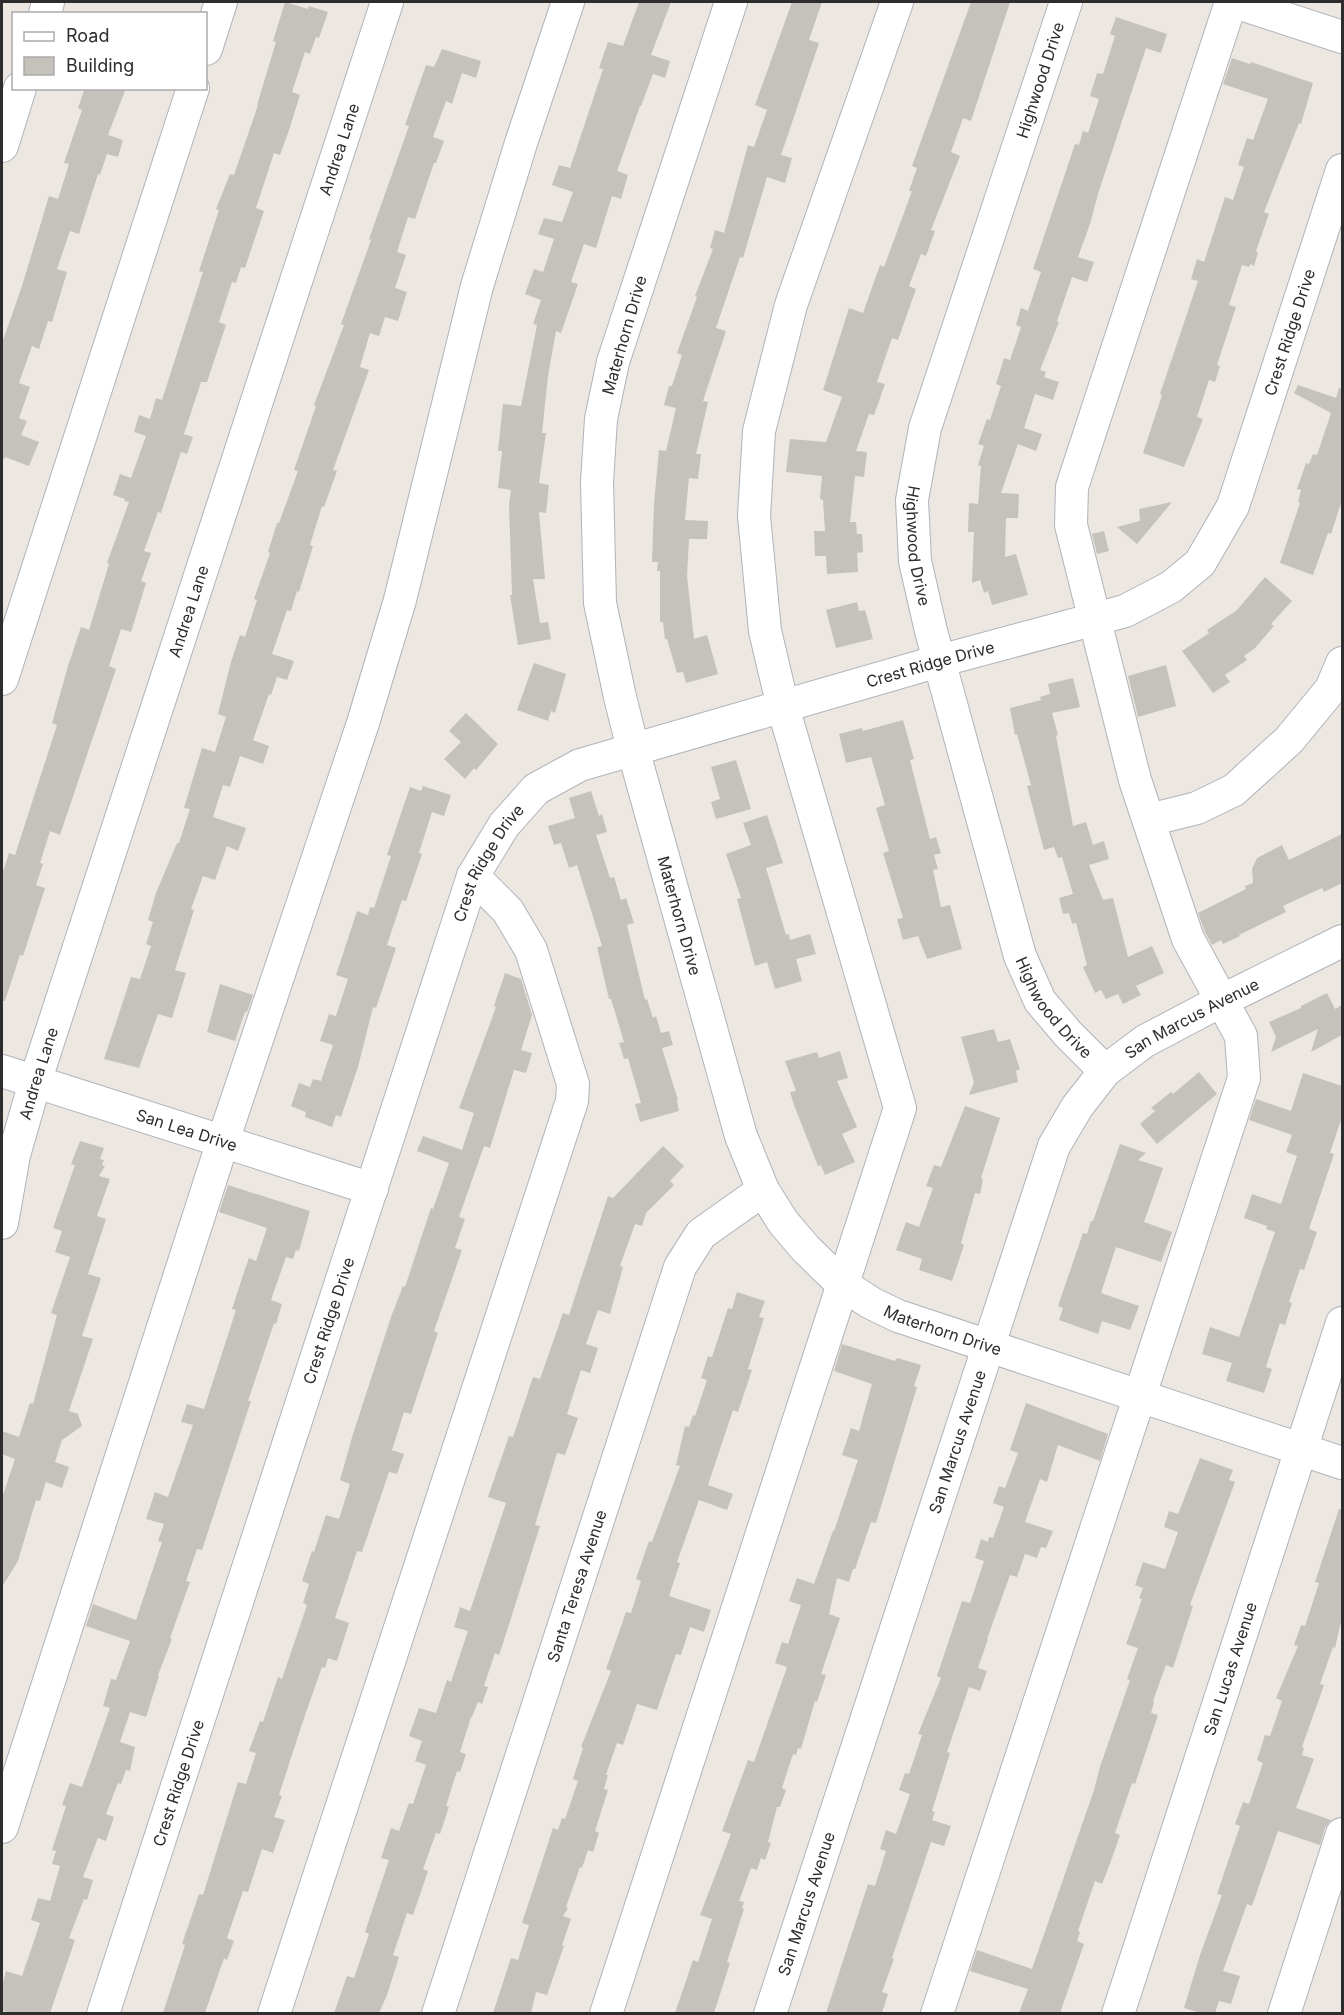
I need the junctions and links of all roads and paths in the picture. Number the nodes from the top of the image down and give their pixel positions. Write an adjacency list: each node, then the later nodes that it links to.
1 (221, 2): 9 (street)
2 (387, 2): 26 (street, Andrea Lane)
3 (568, 2): 27 (street)
4 (731, 2): 19 (street, Materhorn Drive)
5 (897, 2): 18 (street)
6 (1066, 2): 15 (street, Highwood Drive)
7 (1233, 2): 8 (street); 14 (street)
8 (1342, 37)
9 (207, 46)
10 (19, 90): 12 (street)
11 (192, 90): 17 (street)
12 (2, 146)
13 (1342, 170): 14 (street, Crest Ridge Drive)
14 (1095, 620): 15 (street, Crest Ridge Drive); 20 (street)
15 (939, 661): 18 (street, Crest Ridge Drive); 25 (street, Highwood Drive)
16 (1342, 663): 20 (street)
17 (2, 679)
18 (783, 707): 19 (street, Crest Ridge Drive); 31 (street)
19 (633, 749): 21 (street, Crest Ridge Drive); 29 (street, Materhorn Drive)
20 (1149, 820): 23 (street)
21 (473, 876): 28 (street, Crest Ridge Drive); 40 (street)
22 (1342, 941): 23 (street, San Marcus Avenue)
23 (1221, 1000): 25 (street, San Marcus Avenue); 34 (street)
24 (2, 1071): 26 (street, San Lea Drive)
25 (1105, 1071): 33 (street, San Marcus Avenue)
26 (35, 1082): 27 (street, San Lea Drive); 30 (street, Andrea Lane)
27 (223, 1141): 28 (street, San Lea Drive); 37 (street)
28 (372, 1189): 39 (street, Crest Ridge Drive)
29 (762, 1190): 31 (street, Materhorn Drive); 41 (street, Santa Teresa Avenue)
30 (2, 1223)
31 (842, 1284): 33 (street, Materhorn Drive); 42 (street)
32 (1342, 1323): 35 (street, San Lucas Avenue)
33 (988, 1347): 34 (street, Materhorn Drive); 43 (street, San Marcus Avenue)
34 (1139, 1396): 35 (street, Materhorn Drive); 44 (street)
35 (1302, 1450): 36 (street, Materhorn Drive); 45 (street, San Lucas Avenue)
36 (1342, 1463)
37 (2, 1827)
38 (1342, 1834): 46 (street)
39 (103, 2013)
40 (274, 2013)
41 (438, 2013)
42 (606, 2013)
43 (770, 2013)
44 (937, 2013)
45 (1118, 2013)
46 (1284, 2013)

